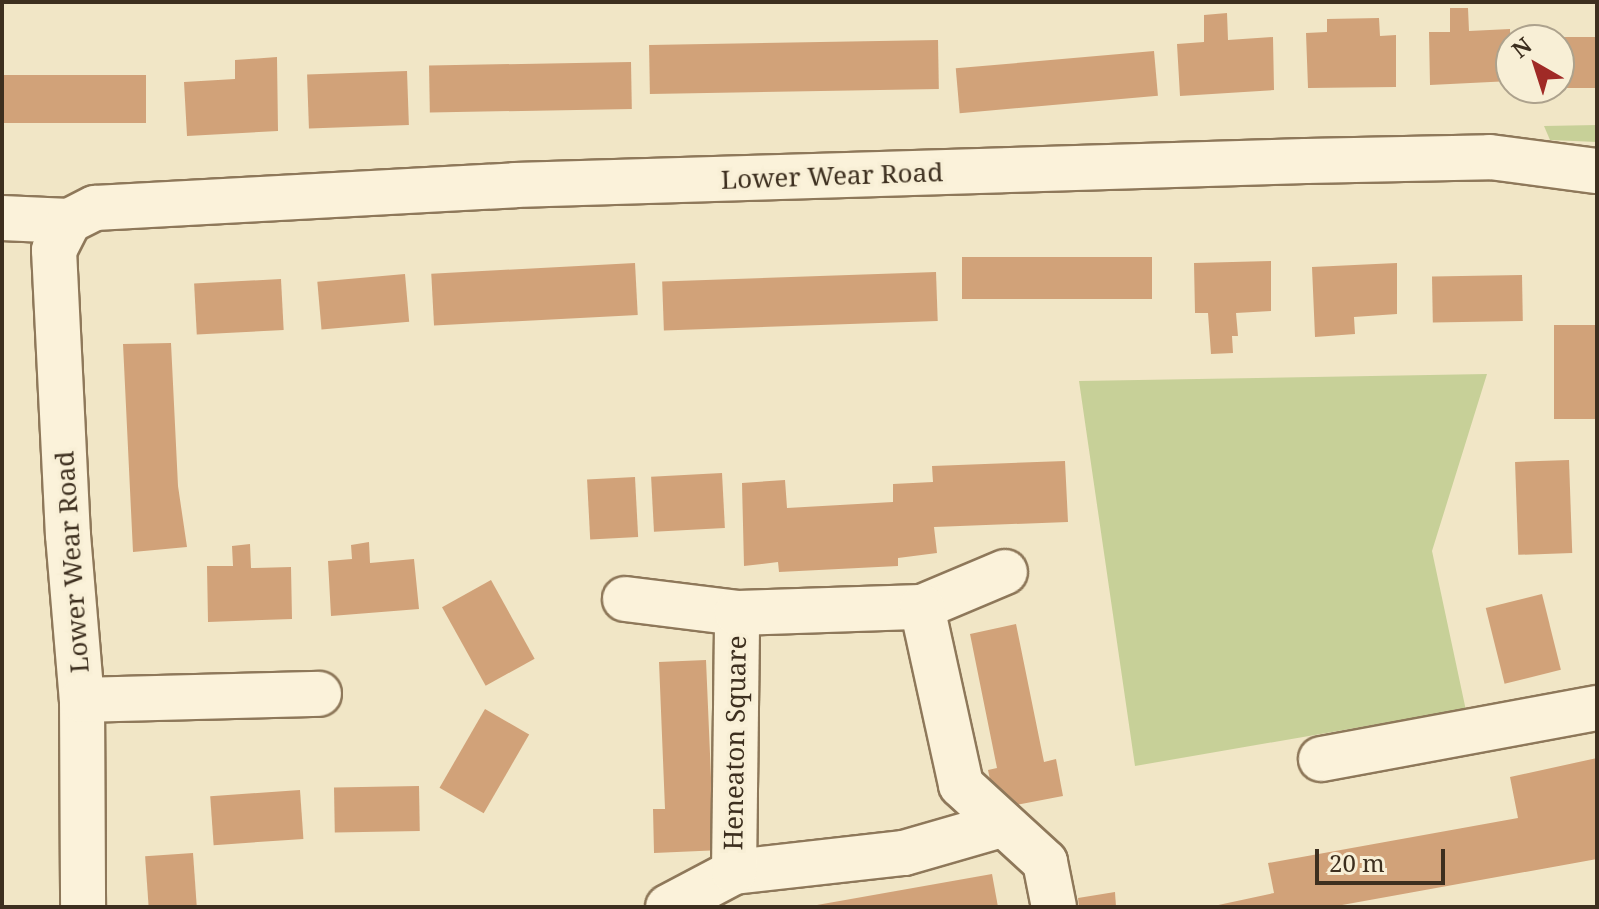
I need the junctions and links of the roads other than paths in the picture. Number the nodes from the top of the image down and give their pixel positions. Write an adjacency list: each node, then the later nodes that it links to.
1 (1597, 171): 3 (street, Lower Wear Road)
2 (2, 218): 3 (street, Lower Wear Road)
3 (69, 221): 9 (street, Lower Wear Road)
4 (1005, 572): 6 (street, Heneaton Square)
5 (625, 599): 7 (street, Heneaton Square)
6 (922, 607): 7 (street, Heneaton Square); 12 (street)
7 (737, 613): 13 (street, Heneaton Square)
8 (319, 694): 9 (street)
9 (82, 700): 14 (street, Lower Wear Road)
10 (1597, 708): 11 (street)
11 (1321, 759)
12 (1001, 825): 13 (street, Heneaton Square); 16 (street)
13 (734, 872): 15 (street, Heneaton Square)
14 (83, 907)
15 (668, 907)
16 (1054, 907)

